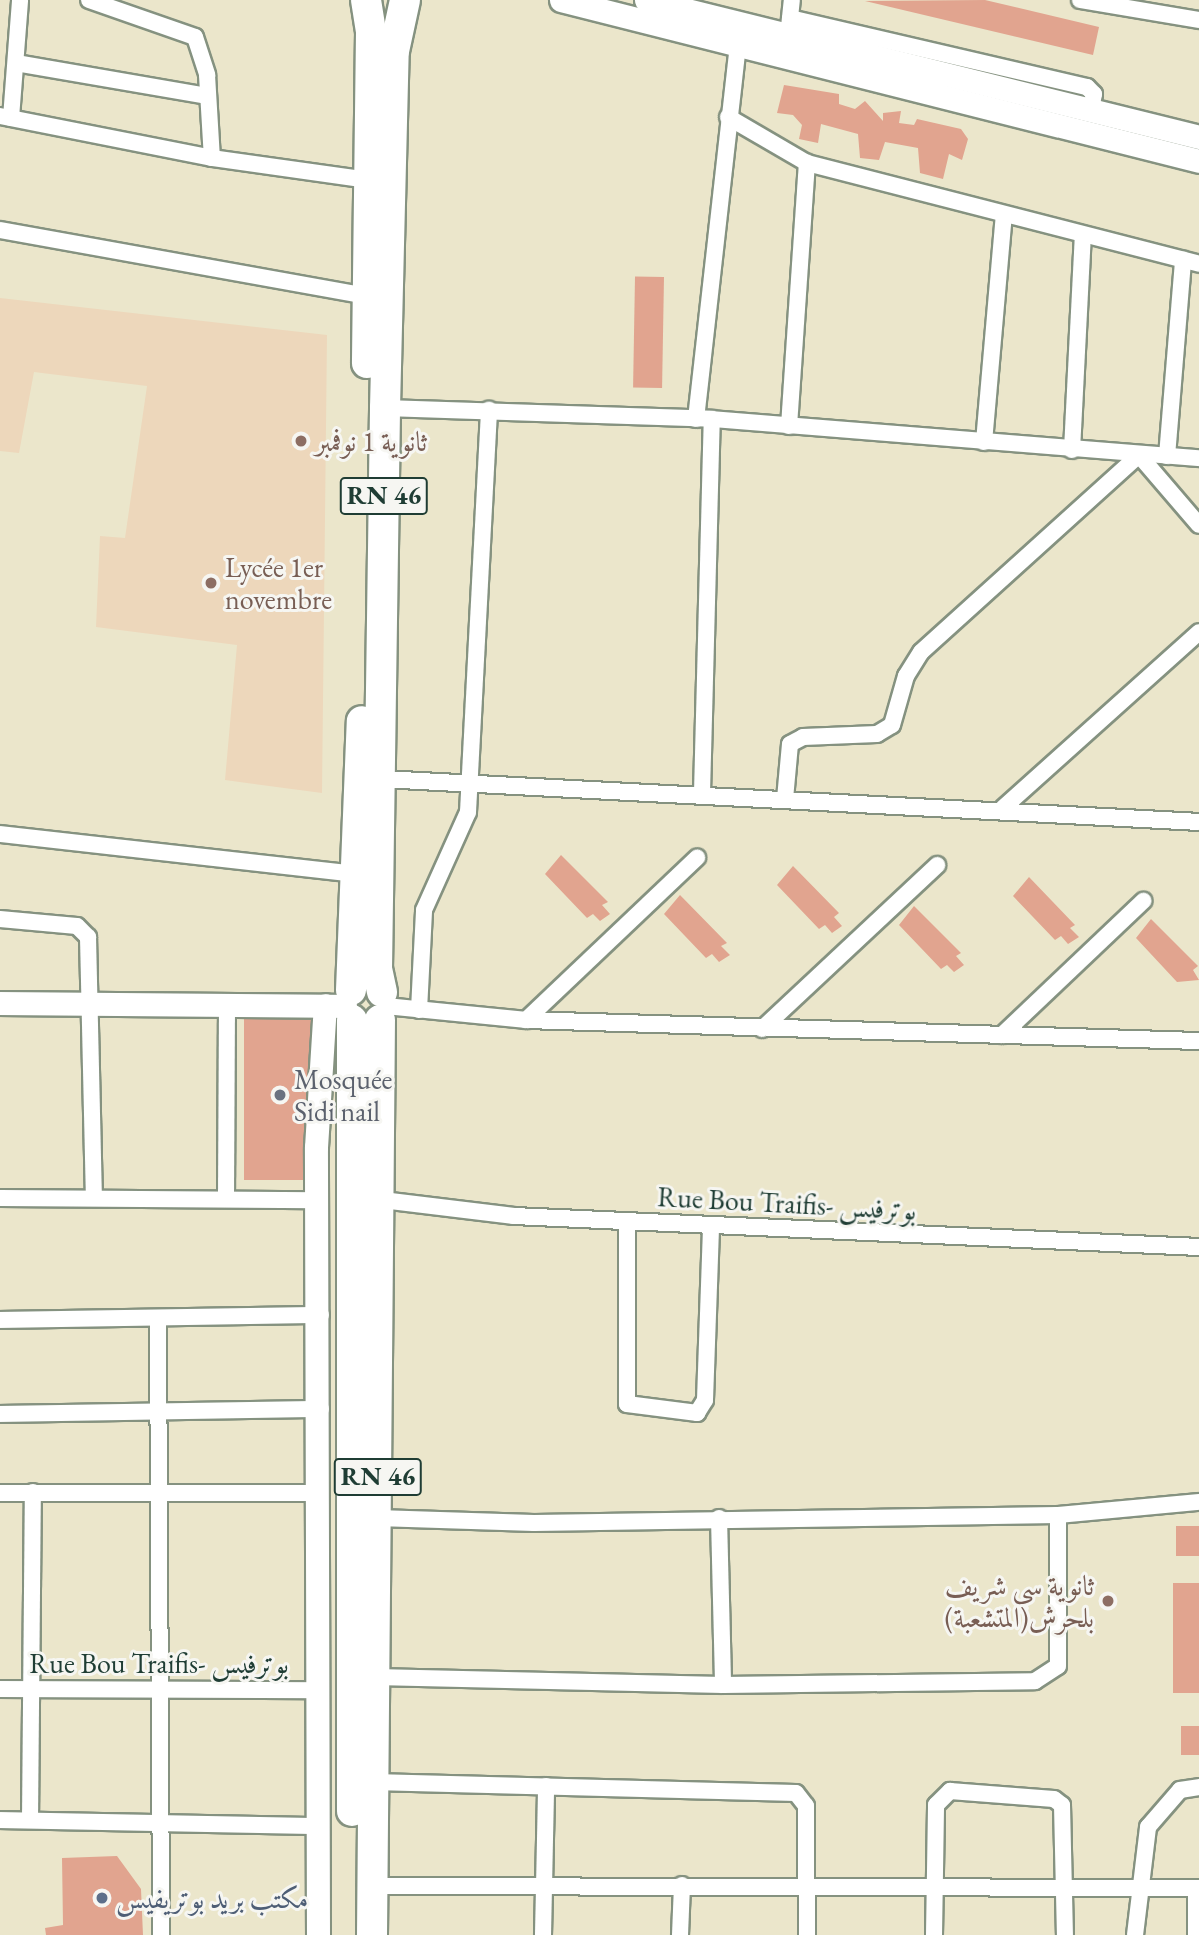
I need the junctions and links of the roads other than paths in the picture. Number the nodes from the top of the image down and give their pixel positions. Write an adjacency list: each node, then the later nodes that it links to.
1 (20, 0): 12 (street)
2 (89, 0): 13 (street)
3 (366, 0): 20 (highway, RN 46)
4 (405, 0): 26 (highway, RN 46)
5 (561, 0): 11 (street)
6 (646, 0): 10 (street)
7 (792, 0): 10 (street)
8 (1080, 0): 9 (street)
9 (1199, 20)
10 (789, 27): 16 (street)
11 (738, 45): 15 (street); 18 (street)
12 (16, 64): 13 (street); 14 (street)
13 (208, 96): 17 (street)
14 (6, 117): 17 (street)
15 (728, 117): 19 (street); 28 (street)
16 (1199, 137)
17 (212, 158): 20 (street)
18 (1199, 162)
19 (807, 163): 21 (street); 29 (street)
20 (369, 180): 25 (highway, RN 46)
21 (1004, 215): 23 (street); 30 (street)
22 (0, 230): 25 (street)
23 (1083, 235): 24 (street); 31 (street)
24 (1191, 262): 33 (street)
25 (368, 296): 46 (highway, RN 46)
26 (385, 408): 27 (street); 37 (highway, RN 46)
27 (489, 410): 28 (street); 38 (street)
28 (704, 419): 29 (street); 39 (street)
29 (789, 426): 30 (street)
30 (984, 442): 31 (street)
31 (1072, 450): 32 (street)
32 (1139, 455): 33 (street); 35 (street); 40 (street)
33 (1167, 456): 34 (street)
34 (1199, 458)
35 (1199, 525)
36 (1199, 632): 41 (street)
37 (382, 779): 38 (street); 52 (highway, RN 46)
38 (471, 785): 39 (street); 53 (street)
39 (702, 793): 40 (street)
40 (785, 799): 41 (street)
41 (1003, 808): 42 (street)
42 (1199, 822)
43 (0, 834): 46 (street)
44 (697, 858): 54 (street)
45 (937, 865): 55 (street)
46 (355, 874): 52 (highway, RN 46)
47 (1143, 901): 56 (street)
48 (0, 919): 50 (street)
49 (0, 1003): 50 (street)
50 (93, 1003): 51 (street); 59 (street)
51 (227, 1004): 52 (street); 58 (street)
52 (360, 1006): 53 (street); 61 (highway, RN 46); 62 (street); 103 (highway, RN 46)
53 (419, 1010): 54 (street)
54 (526, 1020): 55 (street)
55 (762, 1029): 56 (street)
56 (1002, 1035): 57 (street)
57 (1199, 1041)
58 (226, 1196): 59 (street); 62 (street)
59 (94, 1197): 60 (street)
60 (0, 1198)
61 (374, 1199): 63 (street, Rue Bou Traifis- بوترفيس); 78 (highway, RN 46)
62 (317, 1200): 66 (street)
63 (627, 1222): 64 (street, Rue Bou Traifis- بوترفيس); 64 (street)
64 (711, 1226): 65 (street, Rue Bou Traifis- بوترفيس)
65 (1199, 1247)
66 (321, 1315): 68 (street); 69 (street)
67 (0, 1320): 68 (street)
68 (158, 1320): 71 (street)
69 (321, 1409): 71 (street); 75 (street)
70 (0, 1414): 71 (street)
71 (158, 1415): 72 (street)
72 (161, 1489): 73 (street); 75 (street); 82 (street)
73 (33, 1492): 74 (street); 84 (street)
74 (0, 1493)
75 (320, 1493): 85 (street)
76 (1199, 1502): 77 (street)
77 (1058, 1515): 79 (street); 81 (street)
78 (377, 1518): 79 (street); 80 (highway, RN 46)
79 (719, 1518): 81 (street)
80 (375, 1677): 81 (street); 86 (highway, RN 46)
81 (723, 1685)
82 (164, 1687): 84 (street, Rue Bou Traifis- بوترفيس); 85 (street, Rue Bou Traifis- بوترفيس); 91 (street)
83 (0, 1689): 84 (street, Rue Bou Traifis- بوترفيس)
84 (31, 1689): 90 (street)
85 (317, 1690): 92 (street)
86 (373, 1782): 87 (street); 95 (highway, RN 46)
87 (546, 1787): 94 (street); 98 (street)
88 (1199, 1787): 99 (street)
89 (0, 1820): 90 (street)
90 (30, 1820): 91 (street)
91 (160, 1820): 92 (street); 101 (street)
92 (317, 1826): 102 (street)
93 (682, 1885): 94 (street); 98 (street); 106 (street)
94 (807, 1885): 96 (street); 107 (street)
95 (371, 1886): 98 (street); 104 (highway, RN 46)
96 (934, 1887): 97 (street); 97 (street); 108 (street)
97 (1065, 1887): 99 (street); 109 (street)
98 (545, 1888): 105 (street)
99 (1138, 1888): 100 (street); 110 (street)
100 (1197, 1888): 111 (street)
101 (161, 1935)
102 (318, 1935)
103 (353, 1935)
104 (372, 1935)
105 (543, 1935)
106 (680, 1935)
107 (807, 1935)
108 (934, 1935)
109 (1065, 1935)
110 (1135, 1935)
111 (1196, 1935)

